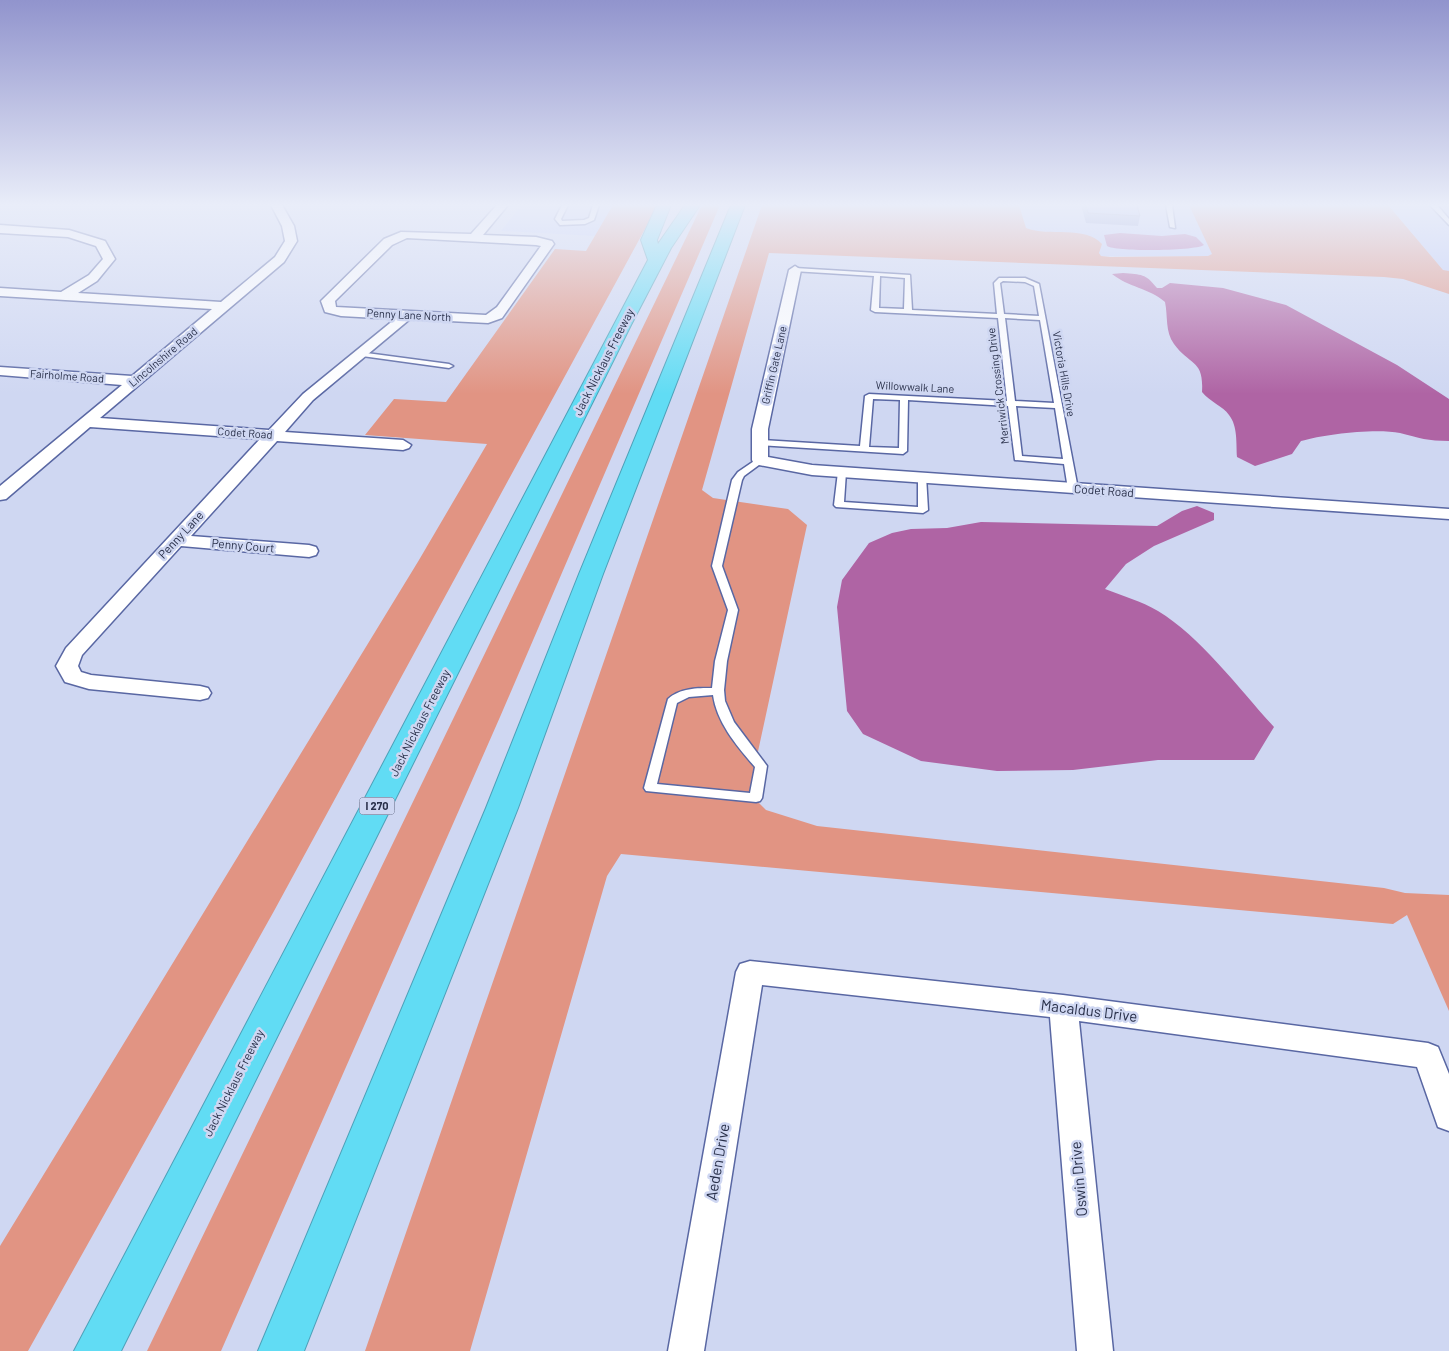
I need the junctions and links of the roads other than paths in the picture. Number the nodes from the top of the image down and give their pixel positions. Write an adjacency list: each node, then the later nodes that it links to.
1 (101, 268): 11 (street)
2 (269, 268): 12 (street, Lincolnshire Road)
3 (361, 268): 14 (street, Penny Lane North)
4 (531, 268): 14 (street, Penny Lane North)
5 (652, 268): 44 (highway, Jack Nicklaus Freeway / I 270)
6 (713, 268): 45 (highway)
7 (795, 270): 8 (lane); 28 (street, Griffin Gate Lane)
8 (877, 274): 13 (lane); 13 (lane)
9 (1018, 278): 15 (lane, Merriwick Crossing Drive); 16 (lane, Victoria Hills Drive)
10 (0, 292): 11 (street)
11 (64, 296): 12 (street)
12 (224, 306): 20 (street, Lincolnshire Road)
13 (908, 312): 15 (lane)
14 (406, 316): 17 (street, Penny Lane)
15 (1001, 316): 16 (lane); 22 (lane, Merriwick Crossing Drive)
16 (1043, 318): 23 (lane, Victoria Hills Drive)
17 (362, 354): 18 (lane); 25 (street, Penny Lane)
18 (449, 366)
19 (0, 371): 20 (street, Fairholme Road)
20 (135, 381): 24 (street, Lincolnshire Road)
21 (904, 398): 22 (lane, Willowwalk Lane); 27 (lane, Willowwalk Lane); 27 (lane)
22 (1011, 403): 23 (lane, Willowwalk Lane); 29 (lane, Merriwick Crossing Drive)
23 (1058, 406): 29 (lane, Victoria Hills Drive)
24 (86, 422): 25 (street, Codet Road); 32 (street, Lincolnshire Road)
25 (273, 435): 26 (street, Codet Road); 37 (street, Penny Lane)
26 (403, 445)
27 (864, 449): 28 (lane)
28 (760, 451): 30 (street, Codet Road); 39 (lane)
29 (1068, 462): 34 (lane, Victoria Hills Drive)
30 (842, 472): 33 (street, Codet Road); 33 (lane)
31 (0, 474): 32 (street)
32 (23, 476): 35 (street, Lincolnshire Road)
33 (923, 478): 34 (street, Codet Road)
34 (1073, 489): 36 (street, Codet Road)
35 (0, 495)
36 (1449, 514)
37 (177, 540): 38 (street, Penny Court); 40 (street, Penny Lane)
38 (309, 551)
39 (718, 691): 39 (lane)
40 (200, 693)
41 (750, 972): 42 (street, Macaldus Drive); 46 (street, Aeden Drive)
42 (1063, 1007): 43 (street, Macaldus Drive); 47 (street, Oswin Drive)
43 (1449, 1117)
44 (97, 1351)
45 (281, 1351)
46 (686, 1351)
47 (1095, 1351)

